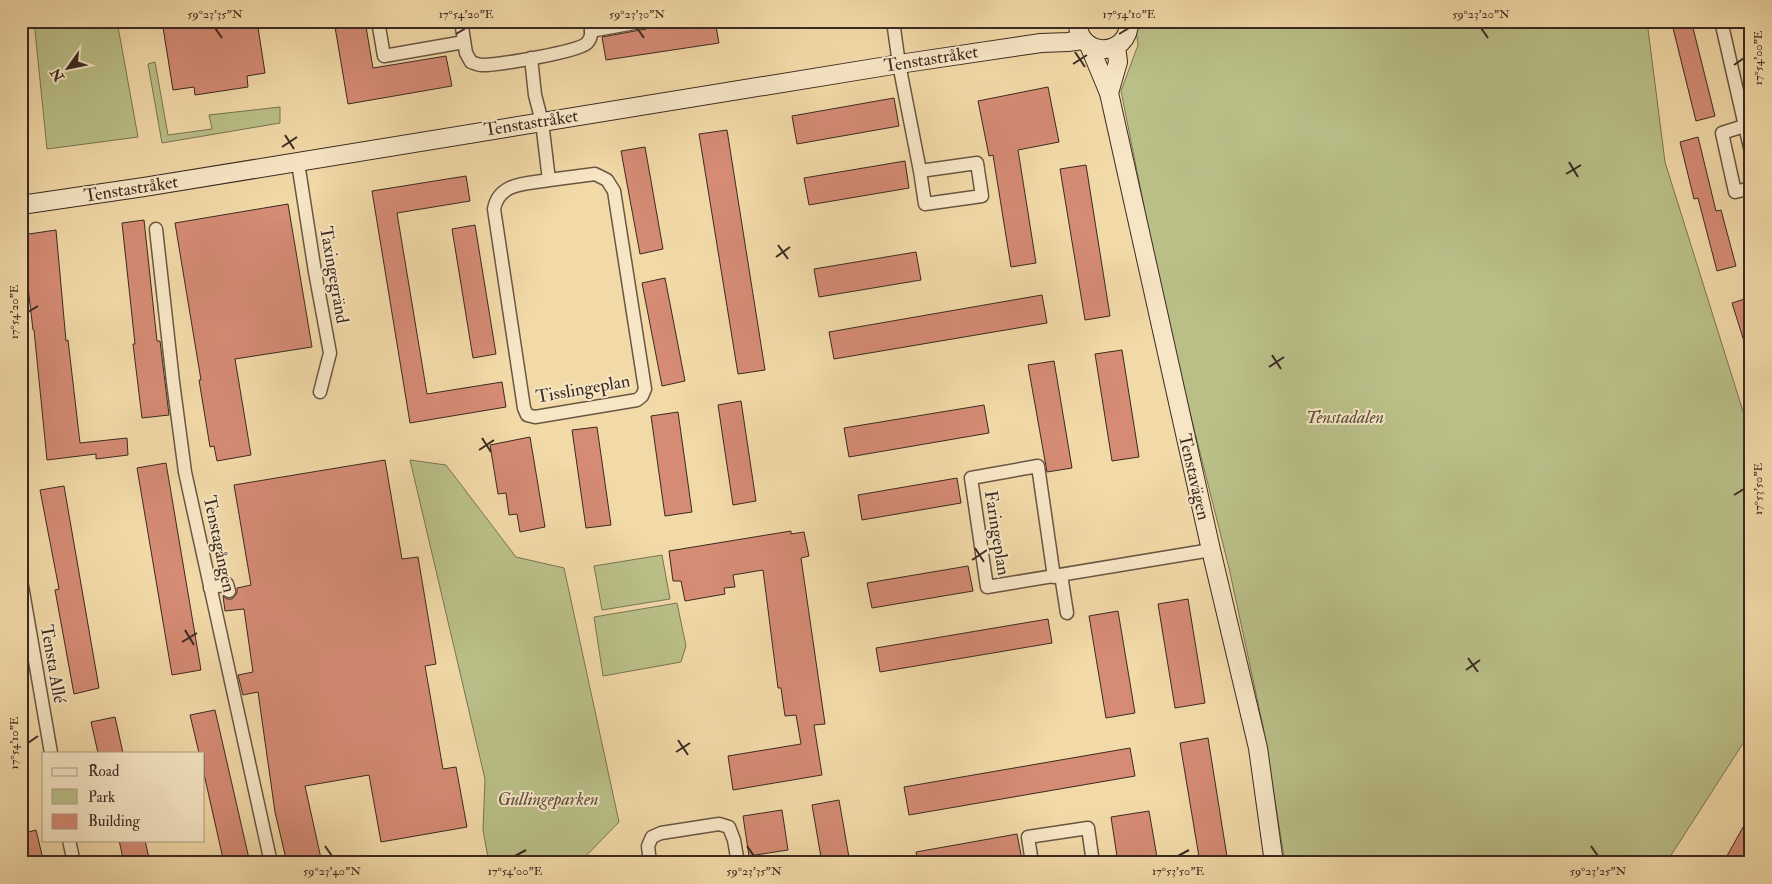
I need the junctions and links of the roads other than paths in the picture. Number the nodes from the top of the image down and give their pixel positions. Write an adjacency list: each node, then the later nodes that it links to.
1 (378, 21): 10 (street)
2 (461, 21): 10 (street)
3 (645, 21): 9 (street)
4 (893, 21): 15 (street)
5 (1074, 21): 11 (street, Tenstastråket)
6 (1078, 21): 12 (street, Tenstavägen)
7 (1129, 21): 13 (street)
8 (1722, 21): 18 (street)
9 (590, 26): 14 (street)
10 (464, 42): 14 (street)
11 (1041, 42): 12 (street, Tenstastråket); 15 (street, Tenstastråket)
12 (1086, 42): 13 (street, Tenstastråket); 16 (street, Tenstavägen)
13 (1116, 46): 16 (street, Tenstavägen)
14 (531, 58): 17 (street)
15 (898, 64): 17 (street, Tenstastråket); 21 (street)
16 (1109, 93): 27 (street, Tenstavägen)
17 (542, 122): 20 (street, Tenstastråket); 22 (street)
18 (1744, 126): 19 (street); 23 (street)
19 (1751, 152)
20 (298, 163): 24 (street, Tenstastråket); 26 (street, Taxingegränd)
21 (920, 171): 21 (street)
22 (549, 180): 22 (street, Tisslingeplan)
23 (1751, 188)
24 (21, 205)
25 (156, 230): 30 (street, Tenstagången)
26 (320, 392)
27 (1211, 550): 28 (street, Faringeplan); 41 (street, Tenstavägen)
28 (1057, 576): 28 (street, Faringeplan); 32 (street)
29 (21, 580): 33 (street, Tensta Allé)
30 (210, 588): 31 (street); 36 (street, Tenstagången)
31 (228, 591)
32 (1067, 613)
33 (51, 752)
34 (69, 842): 35 (street)
35 (74, 863)
36 (271, 863)
37 (650, 863): 38 (street)
38 (738, 863)
39 (1032, 863): 40 (street)
40 (1093, 863)
41 (1274, 863)

